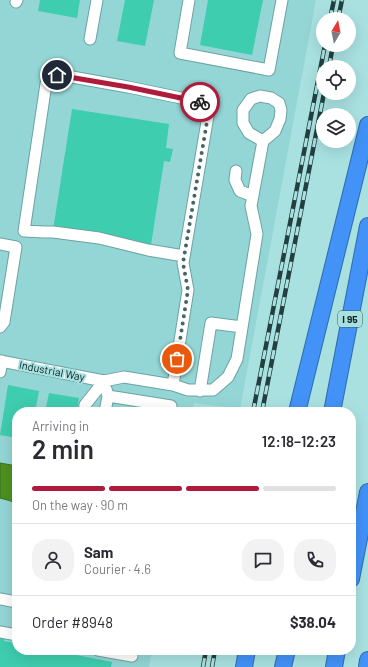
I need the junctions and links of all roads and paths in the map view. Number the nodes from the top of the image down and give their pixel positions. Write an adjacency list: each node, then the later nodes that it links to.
1 (97, 0): 4 (street)
2 (189, 0): 3 (street)
3 (282, 0)
4 (90, 39)
5 (368, 124): 22 (highway)
6 (263, 141): 8 (street)
7 (236, 171): 8 (street)
8 (253, 196): 13 (street)
9 (368, 226): 23 (highway, I 95)
10 (0, 244): 12 (street)
11 (184, 256): 11 (street); 16 (street)
12 (0, 327)
13 (242, 327): 17 (street); 17 (street)
14 (1, 365): 15 (street, Industrial Way)
15 (104, 381): 16 (street); 18 (street); 19 (street)
16 (173, 384): 17 (street)
17 (200, 391)
18 (108, 396): 20 (street); 21 (street)
19 (85, 407)
20 (106, 407)
21 (171, 407)
22 (298, 407)
23 (333, 407)
24 (368, 492): 25 (highway)
25 (356, 553)
26 (0, 599): 27 (street)
27 (12, 601)
28 (0, 632): 29 (street)
29 (12, 634)
30 (119, 655): 34 (street)
31 (246, 655): 36 (highway)
32 (286, 655): 37 (highway)
33 (336, 655): 38 (highway)
34 (132, 658)
35 (368, 660): 39 (highway)
36 (244, 667)
37 (284, 667)
38 (334, 667)
39 (367, 667)

